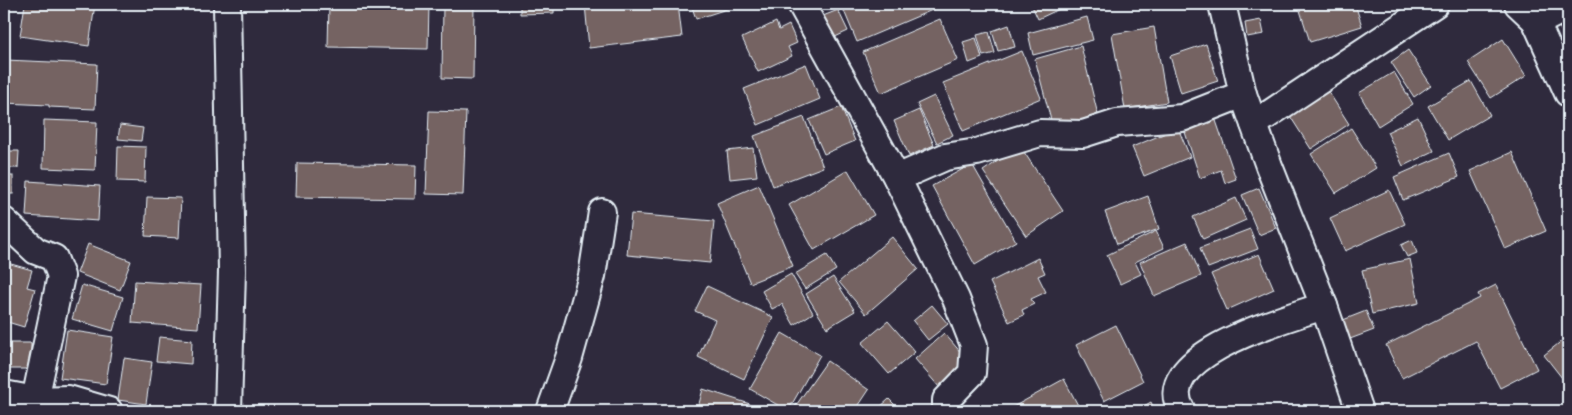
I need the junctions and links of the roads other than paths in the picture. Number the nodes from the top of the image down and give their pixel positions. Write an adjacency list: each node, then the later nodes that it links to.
1 (227, 4): 18 (street)
2 (801, 4): 10 (street)
3 (1222, 4): 8 (street)
4 (1435, 4): 9 (street)
5 (1568, 7): 6 (street)
6 (1526, 12): 7 (street)
7 (1568, 93)
8 (1243, 94): 9 (street); 10 (street)
9 (1254, 124): 13 (street)
10 (897, 178): 20 (street)
11 (602, 212): 19 (street)
12 (4, 221): 15 (street)
13 (1324, 306): 21 (street); 22 (street)
14 (4, 394): 15 (street)
15 (35, 400): 16 (street)
16 (66, 405): 17 (street)
17 (109, 411)
18 (228, 411)
19 (550, 411)
20 (946, 411)
21 (1182, 411)
22 (1360, 411)

